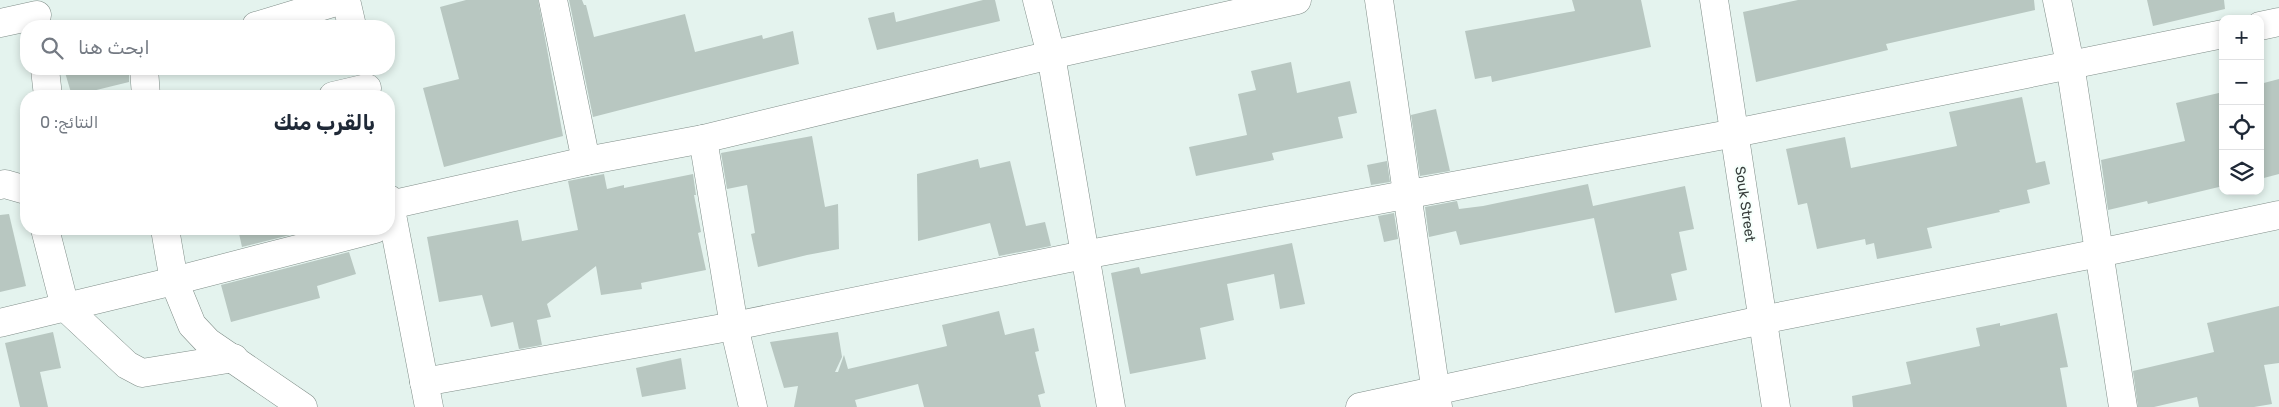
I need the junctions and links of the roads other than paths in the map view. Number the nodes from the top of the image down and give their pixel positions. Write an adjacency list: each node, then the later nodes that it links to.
1 (344, 0): 10 (street); 11 (street)
2 (553, 0): 26 (street)
3 (1037, 0): 16 (street)
4 (1297, 0): 8 (street)
5 (1379, 0): 27 (street)
6 (1714, 0): 24 (street, Souk Street)
7 (2057, 0): 17 (street)
8 (1233, 7): 16 (street)
9 (37, 14): 13 (street)
10 (276, 20)
11 (350, 20)
12 (2279, 22): 14 (street)
13 (0, 24)
14 (2264, 25)
15 (2219, 35): 17 (street)
16 (1051, 55): 25 (street); 35 (street)
17 (2070, 64): 24 (street); 34 (street)
18 (46, 75): 21 (street)
19 (144, 75): 22 (street)
20 (366, 84): 23 (street)
21 (47, 90)
22 (146, 90)
23 (350, 90)
24 (1734, 133): 27 (street); 38 (street, Souk Street)
25 (703, 139): 26 (street); 40 (street)
26 (586, 161): 28 (street)
27 (1408, 193): 35 (street); 43 (street)
28 (395, 214)
29 (2279, 215): 34 (street)
30 (47, 235): 37 (street)
31 (165, 235): 36 (street)
32 (325, 235): 36 (street)
33 (391, 235): 42 (street)
34 (2099, 253): 38 (street); 49 (street)
35 (1084, 255): 40 (street); 46 (street)
36 (174, 281): 37 (street); 41 (street)
37 (65, 307): 39 (street); 41 (street)
38 (1762, 320): 43 (street); 48 (street, Souk Street)
39 (0, 323)
40 (734, 326): 42 (street); 45 (street)
41 (234, 358): 44 (street)
42 (426, 395)
43 (1437, 399): 47 (street)
44 (303, 407)
45 (753, 407)
46 (1111, 407)
47 (1360, 407)
48 (1776, 407)
49 (2123, 407)

